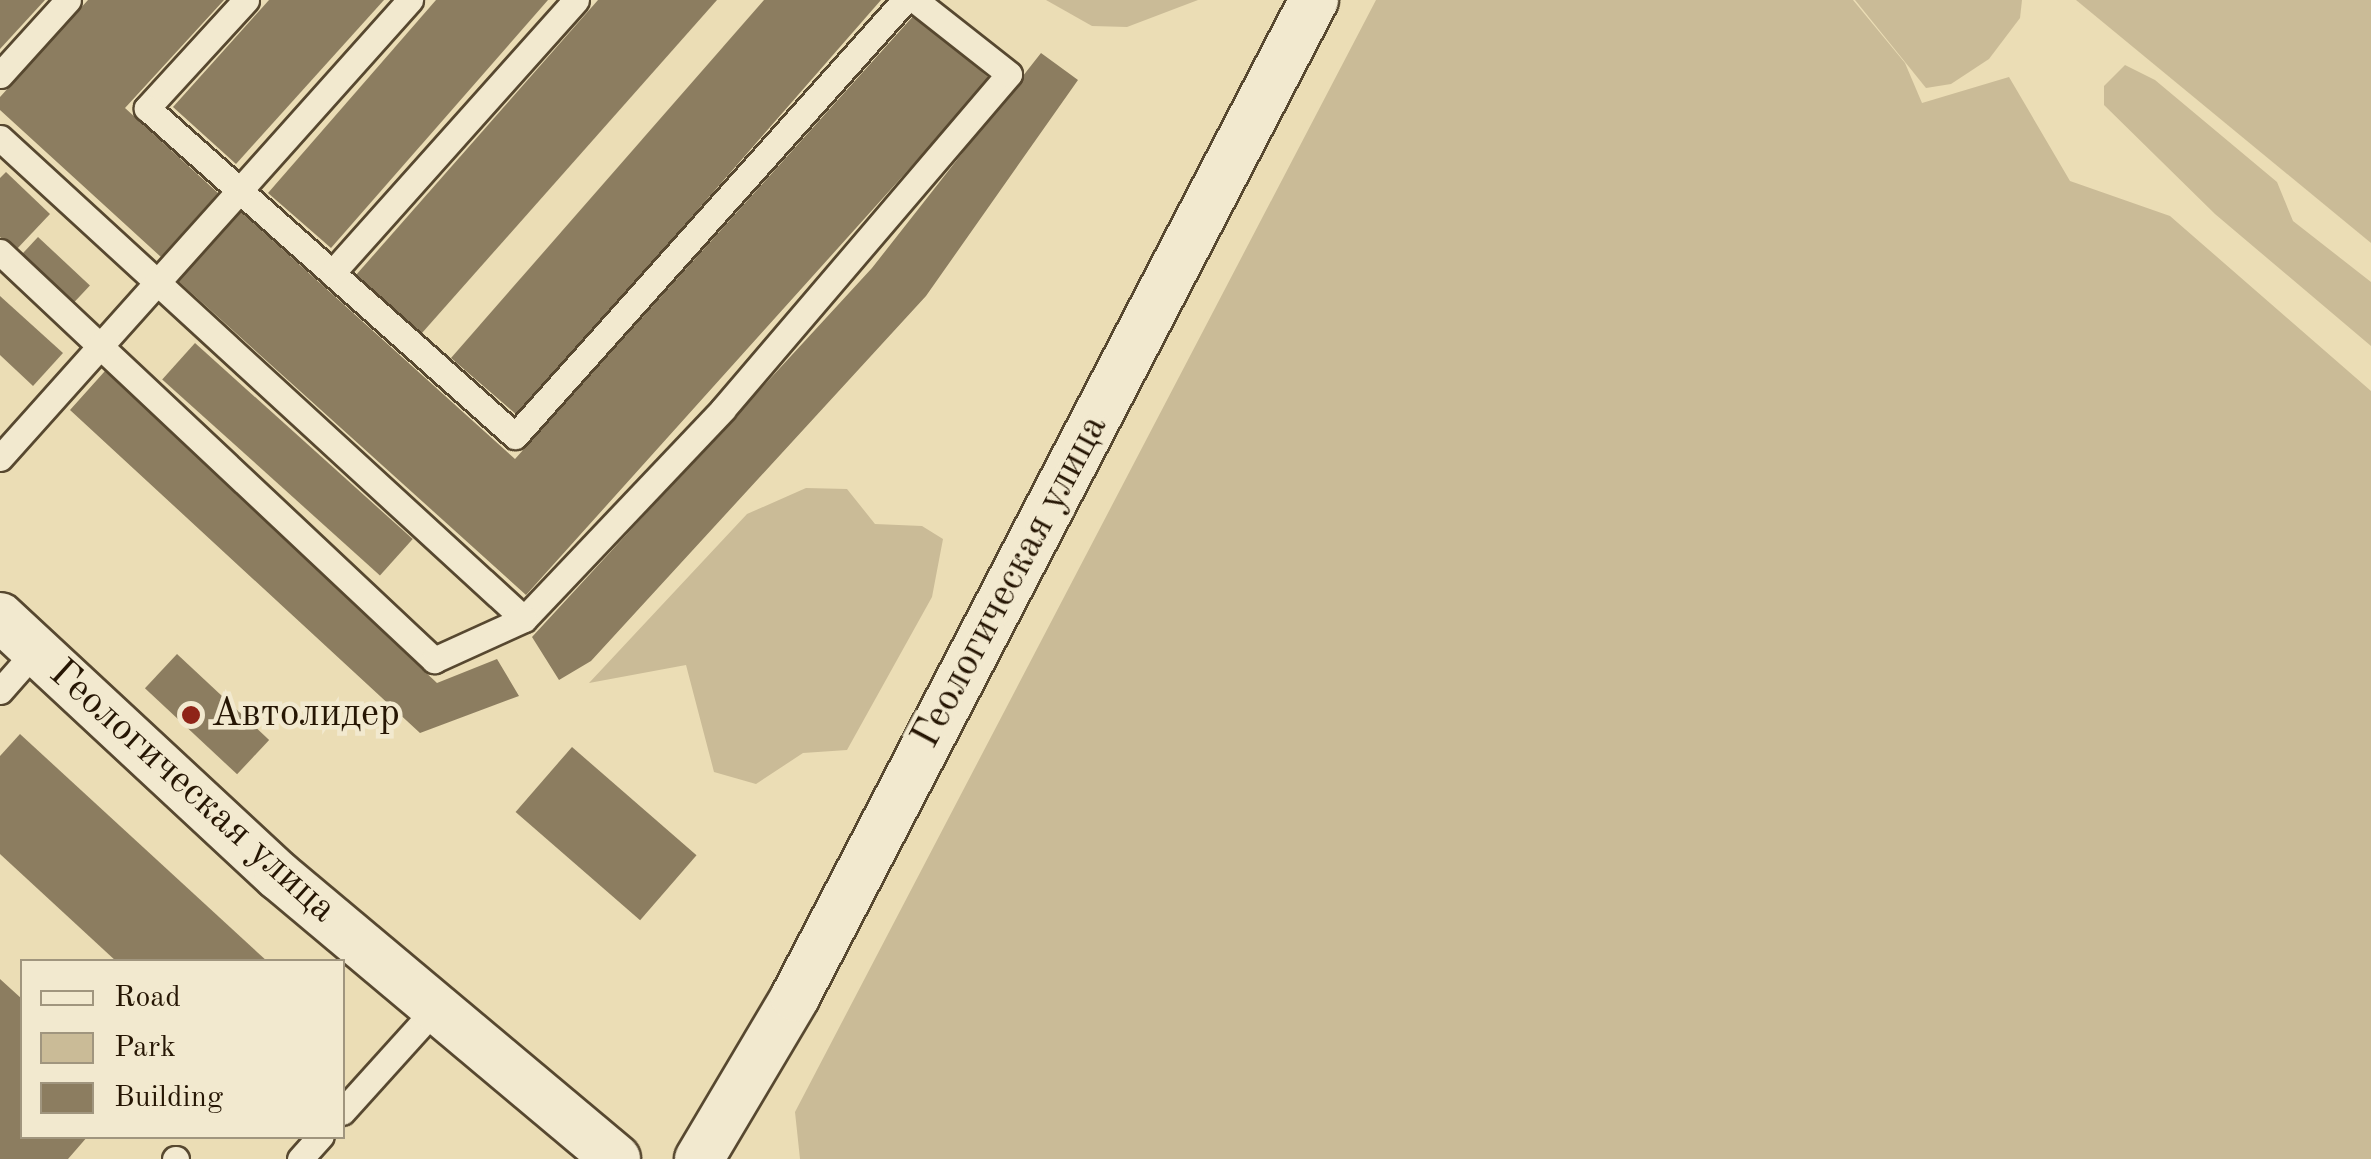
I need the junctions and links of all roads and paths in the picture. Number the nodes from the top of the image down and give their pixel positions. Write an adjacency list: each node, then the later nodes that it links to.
1 (68, 0): 8 (lane)
2 (246, 0): 10 (lane)
3 (410, 0): 10 (lane)
4 (576, 0): 12 (lane)
5 (904, 0): 12 (lane)
6 (916, 0): 17 (lane)
7 (1314, 0): 25 (street, Геологическая улица)
8 (0, 76)
9 (0, 138): 13 (lane)
10 (240, 190): 12 (lane); 13 (lane)
11 (0, 252): 14 (lane)
12 (332, 273)
13 (156, 284): 14 (lane); 17 (lane)
14 (102, 344): 15 (lane); 17 (lane)
15 (0, 458)
16 (0, 617): 18 (street, Геологическая улица)
17 (524, 619)
18 (36, 650): 19 (lane); 20 (street, Геологическая улица)
19 (0, 690)
20 (436, 1008): 21 (lane); 24 (street, Геологическая улица)
21 (345, 1109)
22 (317, 1139): 23 (lane)
23 (300, 1159)
24 (616, 1159)
25 (698, 1159)

